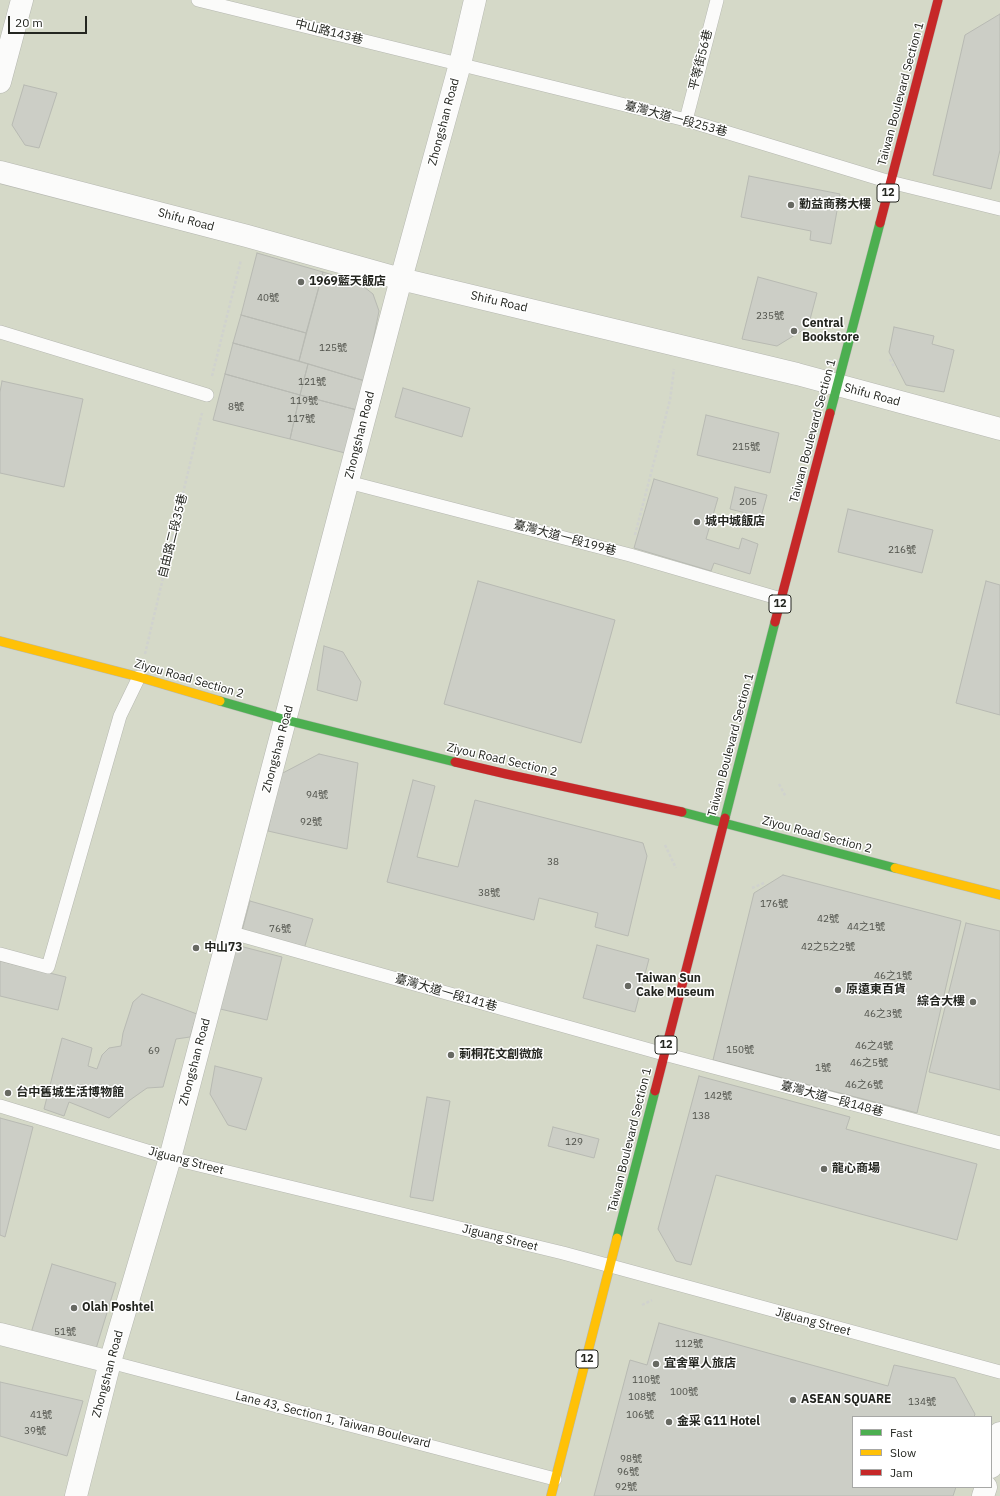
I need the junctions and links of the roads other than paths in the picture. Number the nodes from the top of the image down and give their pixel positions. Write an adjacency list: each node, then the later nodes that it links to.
1 (22, 0): 7 (street)
2 (198, 0): 6 (lane, 中山路143巷)
3 (475, 0): 6 (street, Zhongshan Road)
4 (717, 0): 8 (lane, 平等街56巷)
5 (938, 0): 10 (main road, Taiwan Boulevard Section 1 / 12)
6 (460, 64): 8 (lane, 臺灣大道一段253巷); 12 (street, Zhongshan Road)
7 (0, 82)
8 (686, 120): 10 (lane, 臺灣大道一段253巷)
9 (0, 172): 12 (street, Shifu Road)
10 (890, 182): 11 (lane, 臺灣大道一段253巷); 14 (main road, Taiwan Boulevard Section 1 / 12)
11 (1000, 209)
12 (401, 279): 14 (street, Shifu Road); 17 (street, Zhongshan Road)
13 (0, 332): 15 (lane)
14 (837, 385): 16 (street, Shifu Road); 18 (main road, Taiwan Boulevard Section 1 / 12)
15 (207, 395)
16 (1000, 429)
17 (348, 482): 18 (lane, 臺灣大道一段199巷); 21 (street, Zhongshan Road)
18 (781, 599): 22 (main road, Taiwan Boulevard Section 1 / 12)
19 (0, 641): 20 (main road, Ziyou Road Section 2)
20 (139, 677): 21 (main road, Ziyou Road Section 2); 25 (lane)
21 (286, 720): 22 (main road, Ziyou Road Section 2); 24 (street, Zhongshan Road)
22 (723, 823): 23 (main road, Ziyou Road Section 2); 26 (main road, Taiwan Boulevard Section 1 / 12)
23 (1000, 895)
24 (229, 932): 26 (lane, 臺灣大道一段141巷); 29 (street, Zhongshan Road)
25 (0, 954)
26 (664, 1054): 28 (lane, 臺灣大道一段148巷); 30 (main road, Taiwan Boulevard Section 1 / 12)
27 (0, 1106): 29 (lane, Jiguang Street)
28 (1000, 1143)
29 (170, 1158): 30 (lane, Jiguang Street); 32 (street, Zhongshan Road)
30 (611, 1267): 33 (lane, Jiguang Street); 36 (main road, Taiwan Boulevard Section 1 / 12)
31 (0, 1334): 32 (street)
32 (110, 1362): 36 (lane, Lane 43, Section 1, Taiwan Boulevard); 37 (street, Zhongshan Road)
33 (1000, 1372)
34 (1000, 1433): 35 (street)
35 (992, 1463)
36 (555, 1478): 38 (main road, Taiwan Boulevard Section 1 / 12)
37 (76, 1496)
38 (551, 1496)

